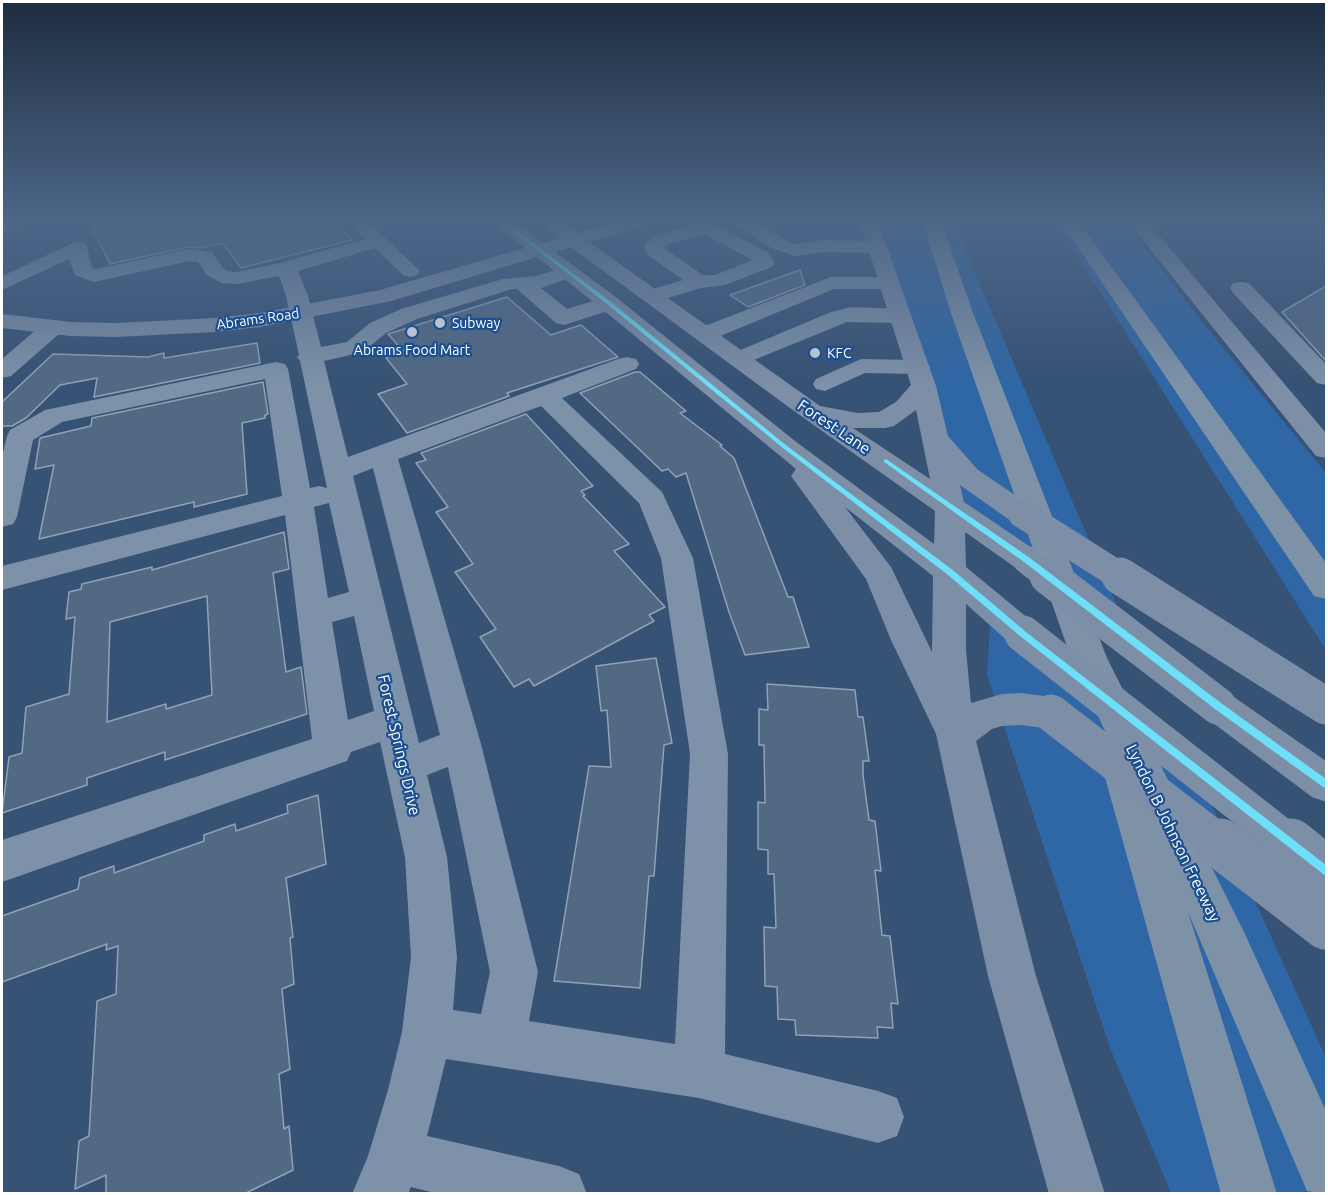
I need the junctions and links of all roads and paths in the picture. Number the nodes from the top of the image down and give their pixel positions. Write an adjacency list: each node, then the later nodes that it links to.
1 (21, 275): 22 (street)
2 (219, 275): 3 (street)
3 (252, 275)
4 (288, 275): 27 (street, Forest Springs Drive)
5 (409, 275): 17 (street)
6 (427, 275): 17 (main road, Abrams Road)
7 (560, 275): 19 (street)
8 (572, 275): 26 (main road)
9 (624, 275): 24 (main road, Forest Lane)
10 (689, 275): 18 (street)
11 (733, 275): 18 (street)
12 (829, 275): 20 (street)
13 (886, 275): 21 (main road)
14 (949, 275): 55 (highway, Lyndon B Johnson Freeway)
15 (1107, 275): 52 (highway)
16 (1180, 275): 44 (main road)
17 (413, 279): 27 (main road, Abrams Road); 28 (street)
18 (699, 282): 24 (street)
19 (523, 283): 26 (street); 28 (street)
20 (831, 283): 21 (street); 32 (street)
21 (889, 283): 29 (main road)
22 (2, 284)
23 (1241, 288): 38 (street)
24 (654, 296): 32 (main road, Forest Lane)
25 (2, 299): 27 (main road, Abrams Road)
26 (609, 303): 43 (main road)
27 (299, 305): 31 (main road, Abrams Road); 33 (street, Forest Springs Drive)
28 (433, 306): 33 (street)
29 (900, 316): 34 (street); 37 (main road)
30 (2, 321): 31 (main road, Abrams Road)
31 (51, 328): 36 (street)
32 (705, 334): 34 (main road, Forest Lane)
33 (309, 357): 46 (street, Forest Springs Drive)
34 (739, 359): 41 (main road, Forest Lane)
35 (627, 364): 40 (street)
36 (2, 371)
37 (921, 377): 39 (street); 41 (main road); 42 (main road)
38 (1326, 378)
39 (825, 384)
40 (545, 396): 45 (street); 68 (street)
41 (803, 406): 48 (main road, Forest Lane)
42 (936, 437): 48 (main road); 56 (main road, bridge)
43 (785, 447): 50 (main road); 58 (main road)
44 (1326, 450)
45 (383, 455): 46 (street); 60 (street)
46 (340, 481): 47 (street); 53 (street, Forest Springs Drive)
47 (298, 502): 49 (street); 51 (street); 54 (street)
48 (950, 506): 50 (main road); 62 (main road, Forest Lane, bridge)
49 (2, 517)
50 (951, 573): 58 (main road); 64 (main road, bridge)
51 (2, 578)
52 (1326, 587)
53 (365, 600): 54 (street); 57 (street, Forest Springs Drive)
54 (314, 615): 59 (street)
55 (1089, 658): 70 (highway, Lyndon B Johnson Freeway); 74 (highway)
56 (1326, 706)
57 (393, 721): 59 (street); 61 (street, Forest Springs Drive)
58 (955, 734): 65 (main road, bridge); 73 (main road)
59 (332, 742): 63 (street)
60 (462, 744): 61 (street); 67 (street)
61 (405, 766): 66 (street, Forest Springs Drive)
62 (1326, 784)
63 (2, 861)
64 (1326, 871)
65 (1326, 926)
66 (427, 1032): 67 (street); 71 (street, Forest Springs Drive)
67 (500, 1041): 68 (street)
68 (699, 1073): 69 (street)
69 (878, 1117)
70 (1326, 1172)
71 (388, 1175): 72 (street)
72 (559, 1194)
73 (1077, 1194)
74 (1249, 1194)

